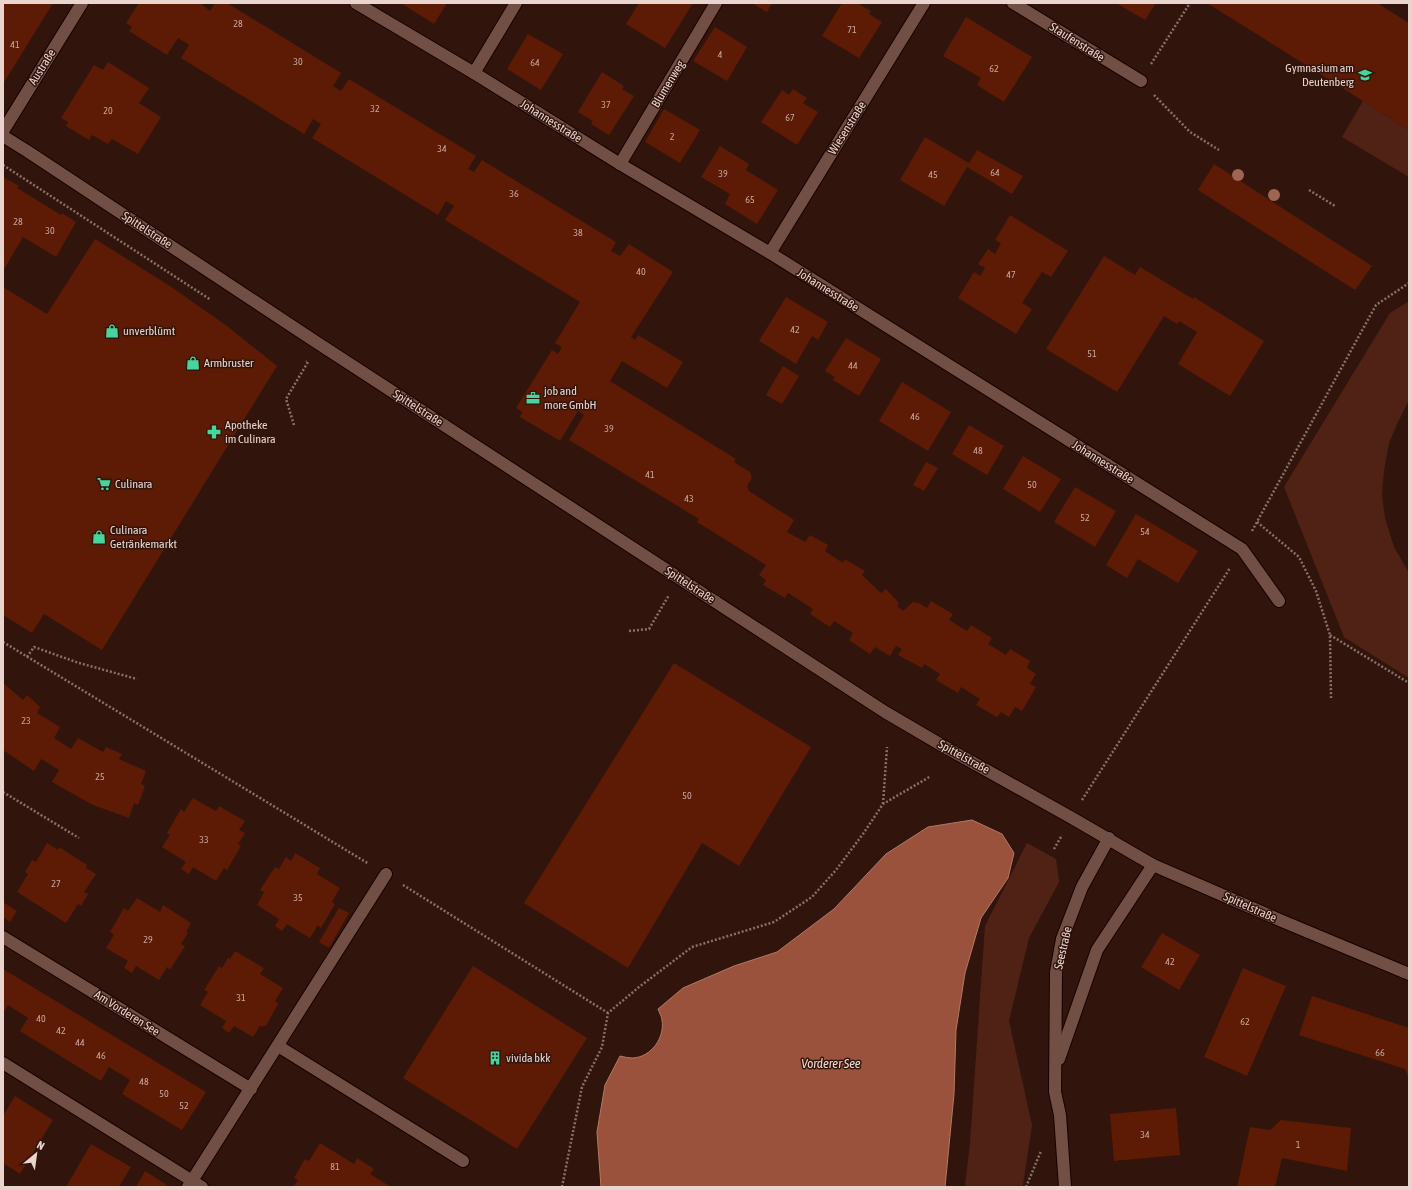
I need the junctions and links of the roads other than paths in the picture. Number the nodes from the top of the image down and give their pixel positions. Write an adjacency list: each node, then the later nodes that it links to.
1 (82, 3): 9 (street, Austraße)
2 (356, 3): 7 (street, Johannesstraße)
3 (516, 3): 7 (street)
4 (716, 3): 11 (street, Blumenweg)
5 (924, 3): 12 (street, Wiesenstraße)
6 (1013, 3): 8 (street, Staufenstraße)
7 (474, 73): 11 (street, Johannesstraße)
8 (1141, 81)
9 (3, 131)
10 (3, 136): 14 (street, Spittelstraße)
11 (620, 164): 12 (street, Johannesstraße)
12 (770, 253): 13 (street, Johannesstraße)
13 (1279, 601)
14 (1108, 838): 15 (street, Spittelstraße); 21 (street, Seestraße)
15 (1153, 864): 18 (street, Spittelstraße); 21 (street, Seestraße)
16 (386, 874): 19 (street)
17 (3, 937): 22 (street, Am Vorderen See)
18 (1409, 974)
19 (278, 1046): 22 (street); 23 (street)
20 (3, 1063): 24 (street)
21 (1056, 1068): 25 (street, Seestraße)
22 (251, 1089): 24 (street)
23 (463, 1161)
24 (194, 1185)
25 (1065, 1187)

